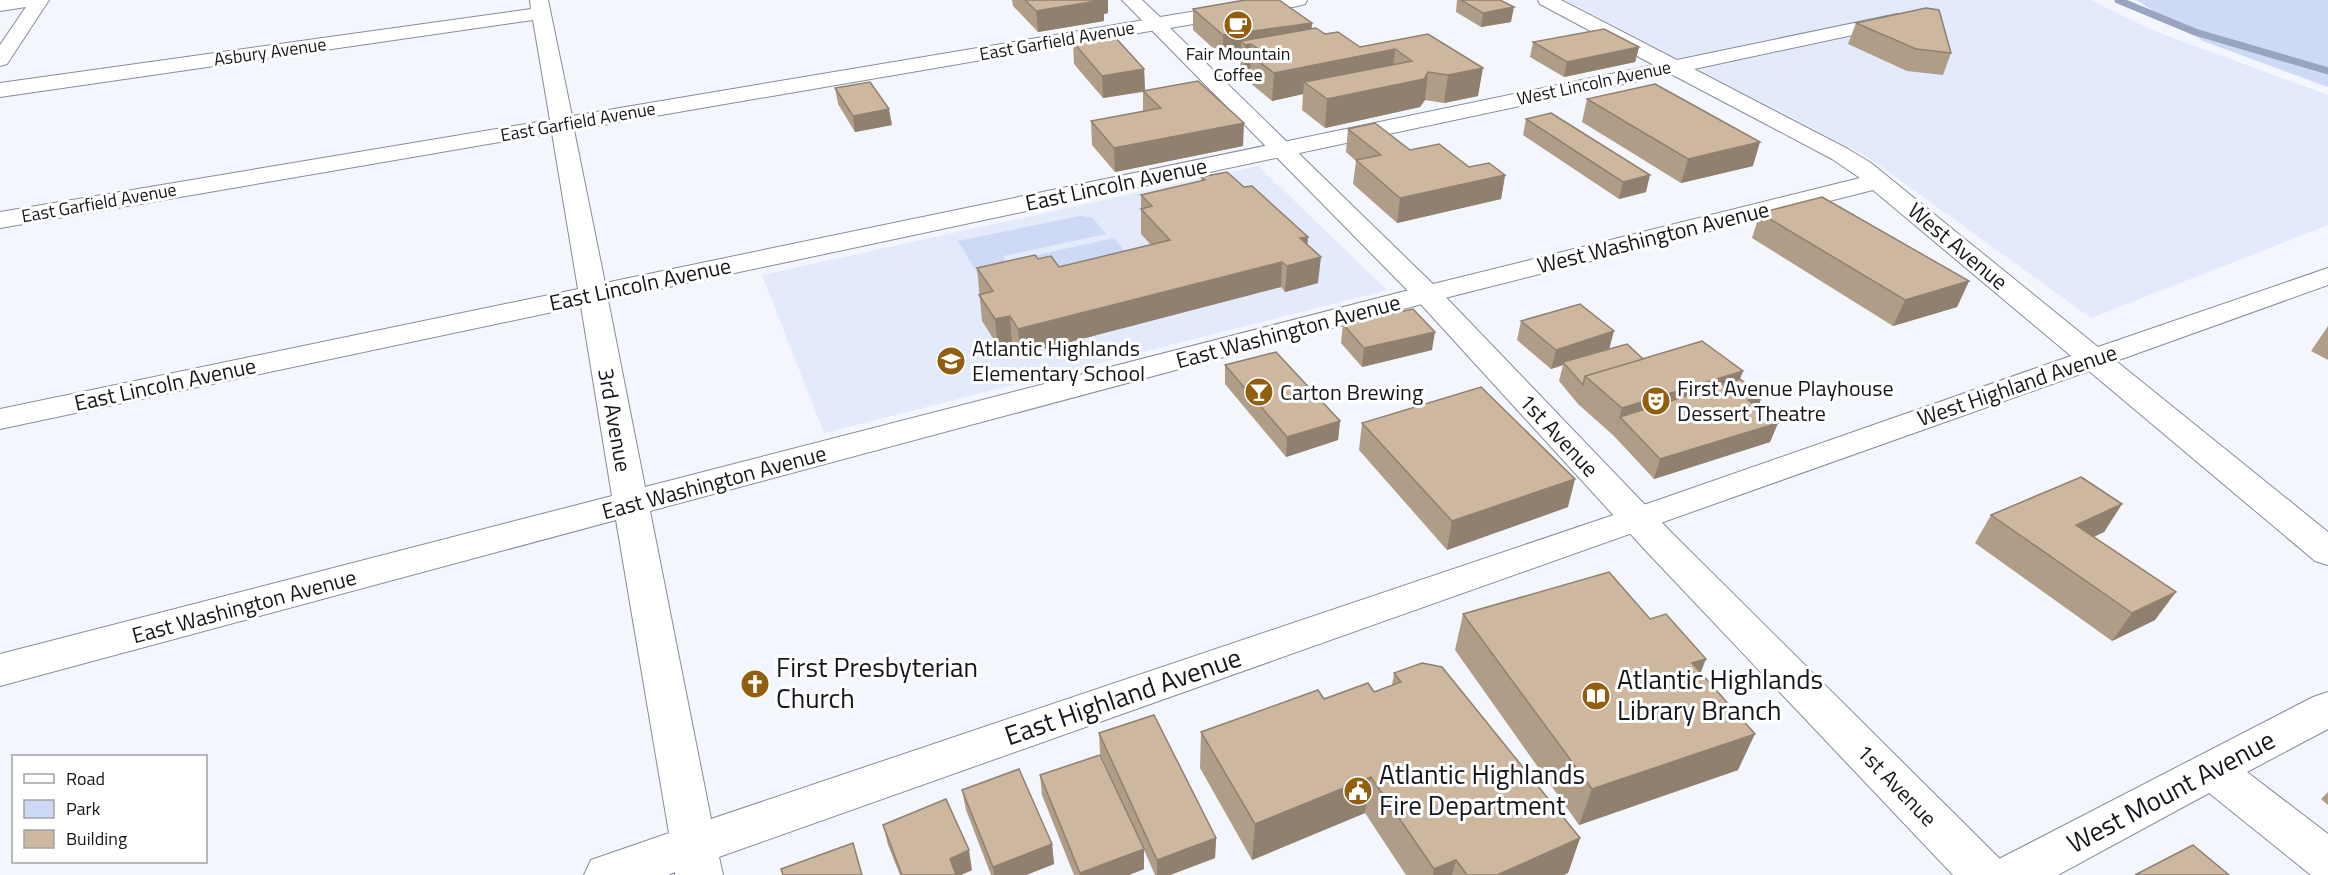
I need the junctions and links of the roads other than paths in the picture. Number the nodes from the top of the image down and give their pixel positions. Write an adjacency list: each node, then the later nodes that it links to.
1 (39, 0): 5 (street); 9 (street)
2 (1131, 0): 8 (street, 1st Avenue)
3 (1298, 0): 8 (street, East Garfield Avenue)
4 (1547, 0): 10 (street, West Avenue)
5 (0, 5)
6 (540, 7): 11 (street, Asbury Avenue); 12 (street, 3rd Avenue)
7 (1908, 18): 10 (street, West Lincoln Avenue)
8 (1156, 24): 12 (street, East Garfield Avenue); 13 (street, 1st Avenue)
9 (0, 60)
10 (1675, 67): 13 (street, West Lincoln Avenue); 14 (street, West Avenue)
11 (0, 90)
12 (562, 125): 15 (street, East Garfield Avenue); 17 (street, 3rd Avenue)
13 (1281, 150): 17 (street, East Lincoln Avenue); 18 (street, 1st Avenue)
14 (1879, 181): 18 (street, West Washington Avenue); 19 (street, West Avenue)
15 (0, 220)
16 (2328, 276): 19 (street, West Highland Avenue)
17 (591, 294): 20 (street, East Lincoln Avenue); 21 (street, 3rd Avenue)
18 (1427, 294): 21 (street, East Washington Avenue); 22 (street, 1st Avenue)
19 (2092, 359): 22 (street, West Highland Avenue); 23 (street, West Avenue)
20 (0, 419)
21 (630, 504): 24 (street, East Washington Avenue); 27 (street, 3rd Avenue)
22 (1637, 519): 27 (street, East Highland Avenue); 30 (street, 1st Avenue)
23 (2328, 552)
24 (0, 670)
25 (2328, 709): 26 (street, West Mount Avenue)
26 (2213, 771): 28 (street); 31 (street, West Mount Avenue)
27 (696, 860): 29 (street, East Highland Avenue)
28 (2328, 861)
29 (608, 875)
30 (1984, 875)
31 (2014, 875)

